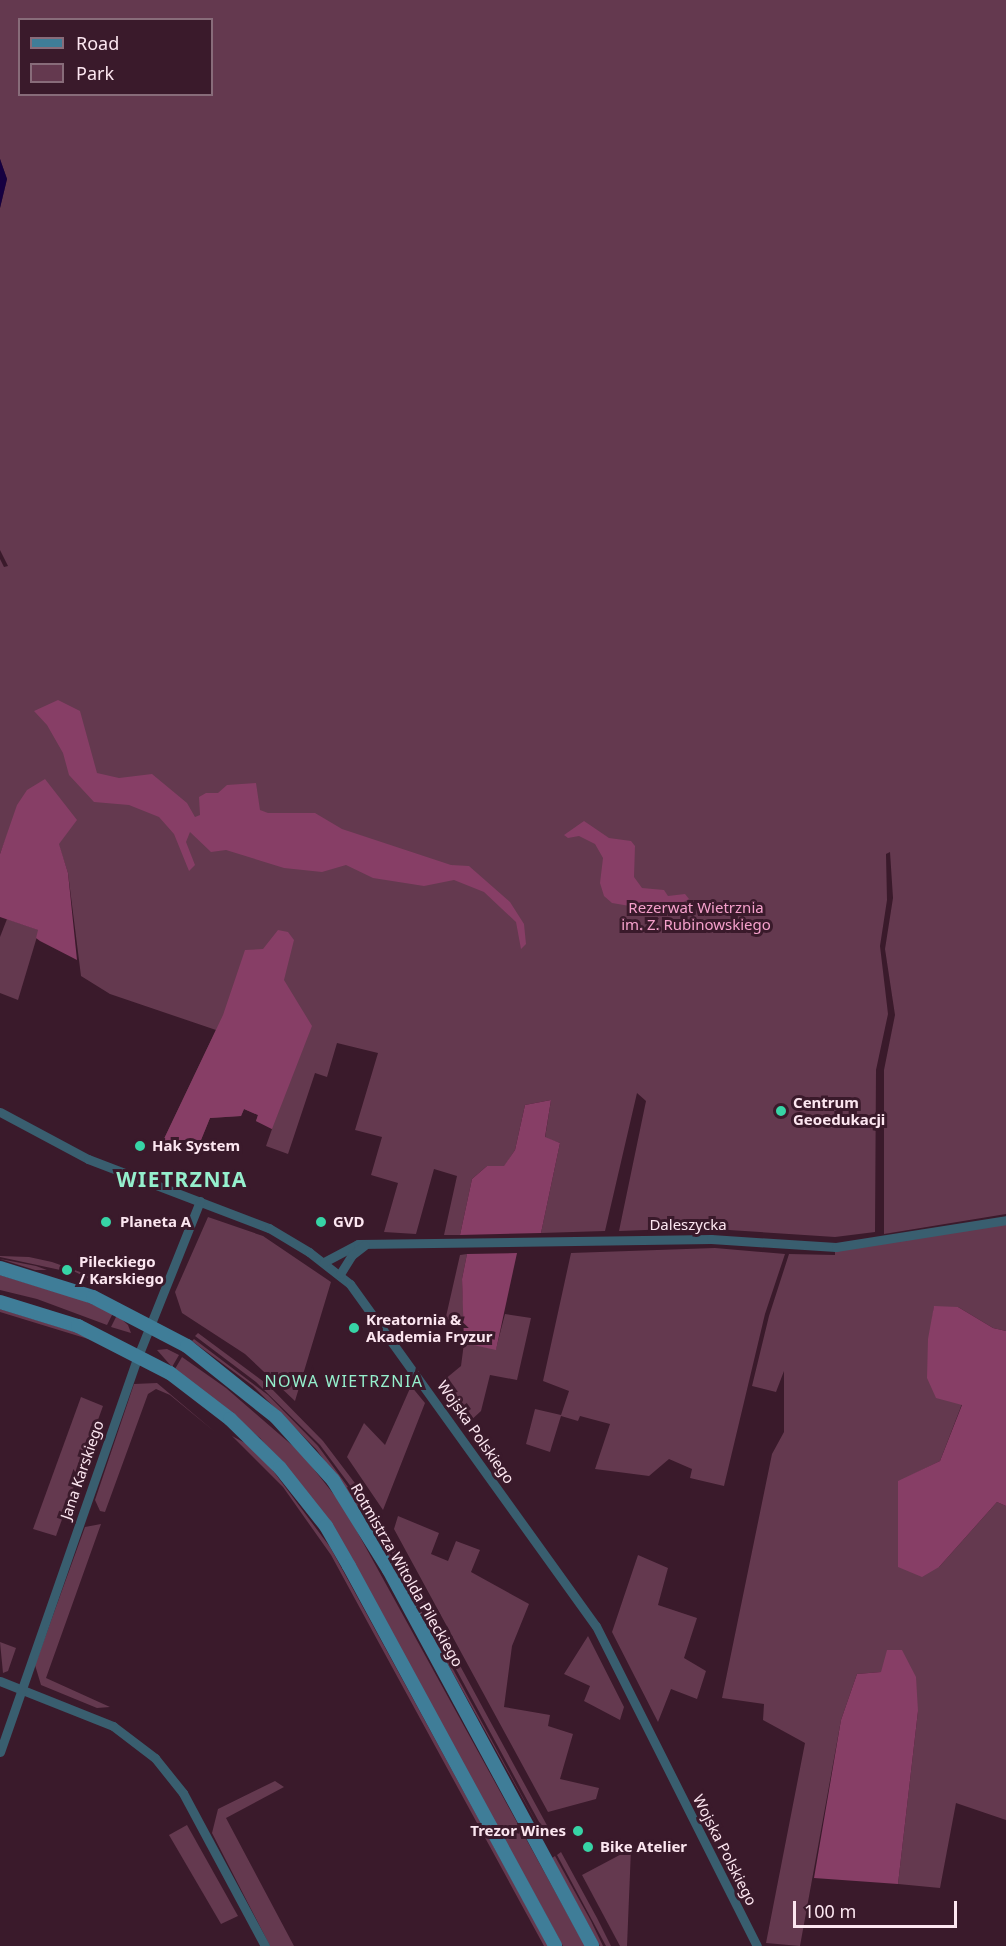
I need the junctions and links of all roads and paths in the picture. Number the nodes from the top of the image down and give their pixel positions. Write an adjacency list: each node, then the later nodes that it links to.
1 (0, 1112): 2 (street, Wojska Polskiego)
2 (200, 1201): 5 (street, Wojska Polskiego); 9 (street, Jana Karskiego)
3 (1006, 1220): 4 (street, Daleszycka)
4 (367, 1244): 5 (street, Daleszycka); 7 (street)
5 (324, 1262): 7 (street, Wojska Polskiego)
6 (0, 1268): 9 (main road, Rotmistrza Witolda Pileckiego)
7 (340, 1274): 17 (street, Wojska Polskiego)
8 (0, 1302): 10 (main road)
9 (151, 1324): 10 (street, Jana Karskiego); 16 (main road, Rotmistrza Witolda Pileckiego)
10 (138, 1356): 12 (street, Jana Karskiego); 15 (main road)
11 (0, 1681): 12 (street)
12 (21, 1689): 13 (street, Jana Karskiego); 14 (street)
13 (0, 1752)
14 (265, 1946)
15 (555, 1946)
16 (592, 1946)
17 (757, 1946)

